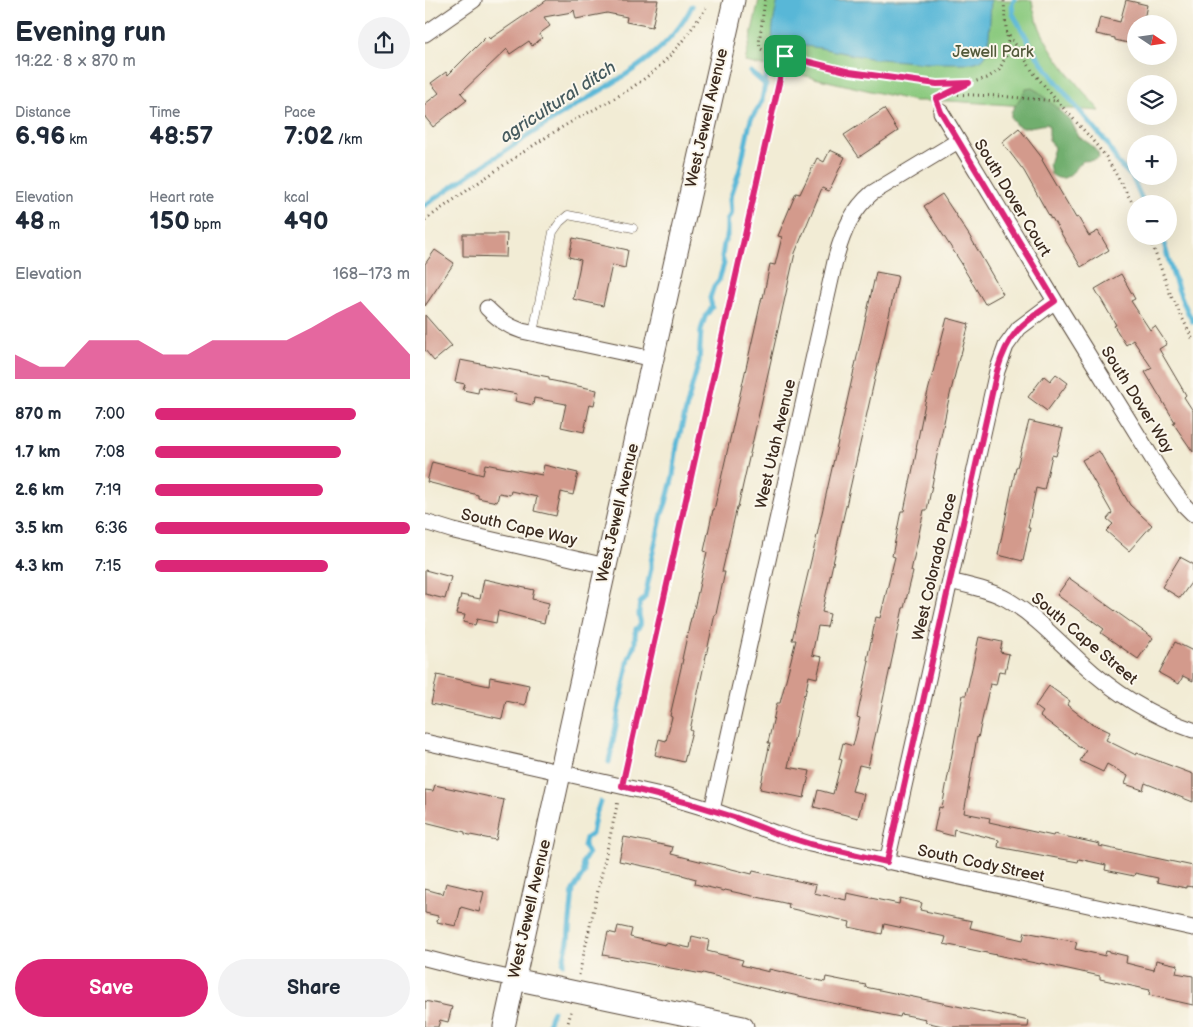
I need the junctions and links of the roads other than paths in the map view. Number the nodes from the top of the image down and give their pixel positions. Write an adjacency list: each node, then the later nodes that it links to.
1 (473, 0): 3 (street)
2 (734, 0): 10 (main road, West Jewell Avenue)
3 (425, 34)
4 (941, 112): 5 (street, South Dover Court)
5 (958, 142): 7 (street, South Dover Court); 18 (street, West Utah Avenue)
6 (633, 228): 9 (lane)
7 (1055, 301): 11 (street, South Dover Way); 14 (street, West Colorado Place)
8 (487, 308): 9 (street)
9 (533, 333): 10 (street)
10 (653, 360): 13 (main road, West Jewell Avenue)
11 (1193, 514)
12 (425, 522): 13 (street, South Cape Way)
13 (606, 566): 17 (main road, West Jewell Avenue)
14 (950, 581): 15 (street, South Cape Street); 19 (street, West Colorado Place)
15 (1193, 730)
16 (425, 742): 17 (street, South Cody Street)
17 (560, 772): 18 (street, South Cody Street); 22 (main road, West Jewell Avenue)
18 (712, 810): 19 (street, South Cody Street)
19 (887, 862): 20 (street, South Cody Street)
20 (1193, 928)
21 (425, 958): 22 (street)
22 (514, 979): 23 (main road, West Jewell Avenue); 24 (main road)
23 (504, 1027)
24 (743, 1027)

